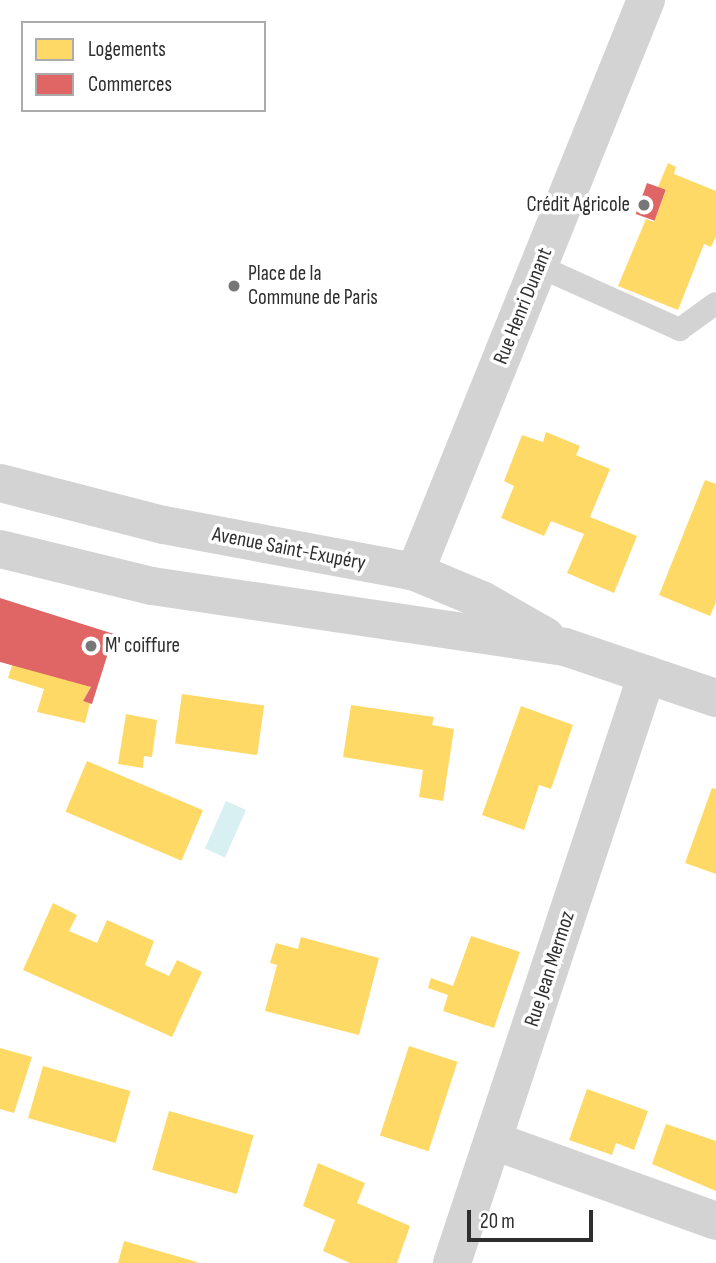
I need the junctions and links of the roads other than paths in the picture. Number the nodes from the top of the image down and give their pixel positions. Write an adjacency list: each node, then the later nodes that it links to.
1 (646, 0): 2 (street, Rue Henri Dunant)
2 (539, 266): 3 (lane); 6 (street, Rue Henri Dunant)
3 (715, 303)
4 (0, 483): 6 (street, Avenue Saint-Exupéry)
5 (0, 549): 7 (street, Avenue Saint-Exupéry)
6 (415, 572): 7 (street, Avenue Saint-Exupéry)
7 (565, 647): 8 (street, Avenue Saint-Exupéry)
8 (647, 674): 9 (street, Avenue Saint-Exupéry); 10 (street, Rue Jean Mermoz)
9 (716, 698)
10 (494, 1141): 11 (street); 12 (street, Rue Jean Mermoz)
11 (716, 1221)
12 (452, 1263)

